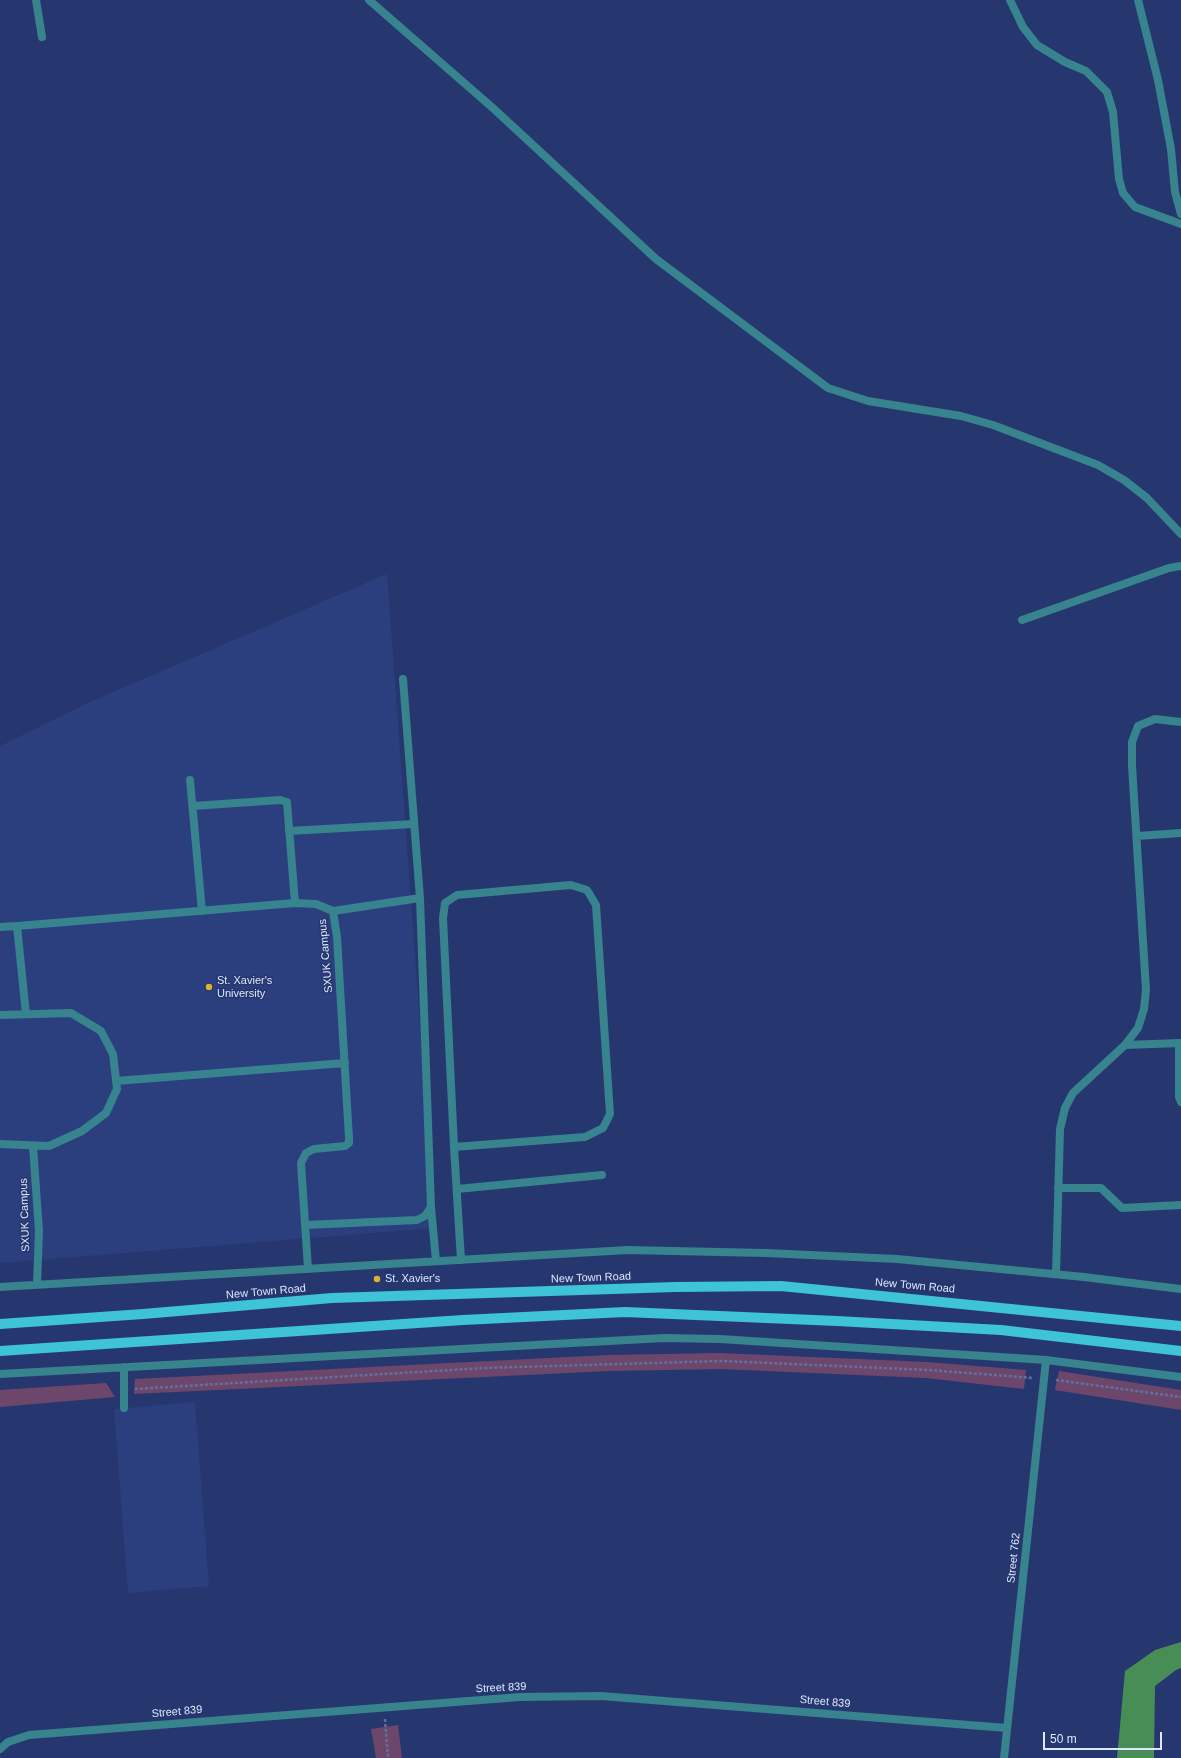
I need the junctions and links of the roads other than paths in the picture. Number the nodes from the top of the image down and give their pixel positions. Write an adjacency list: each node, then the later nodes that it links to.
1 (36, 0): 5 (street)
2 (369, 0): 8 (street)
3 (1010, 0): 7 (street)
4 (1138, 0): 6 (street)
5 (42, 37)
6 (1181, 214)
7 (1181, 224)
8 (1181, 534)
9 (1181, 566): 10 (street)
10 (1022, 620)
11 (402, 679): 15 (street)
12 (1181, 722): 18 (street)
13 (190, 780): 14 (street)
14 (193, 806): 16 (street); 21 (street)
15 (414, 824): 16 (street); 19 (street)
16 (289, 831): 20 (street)
17 (1181, 833): 18 (street)
18 (1137, 836): 28 (street)
19 (420, 898): 22 (street); 39 (street)
20 (295, 904): 21 (street, SXUK Campus); 22 (street, SXUK Campus)
21 (202, 911): 23 (street, SXUK Campus)
22 (333, 911): 29 (street, SXUK Campus)
23 (17, 926): 24 (street, SXUK Campus); 26 (street)
24 (0, 927)
25 (0, 1014): 26 (street)
26 (26, 1014): 30 (street)
27 (1180, 1043): 28 (street); 31 (street)
28 (1125, 1045): 36 (street)
29 (345, 1063): 30 (street); 40 (street, SXUK Campus)
30 (116, 1081): 33 (street)
31 (1181, 1102)
32 (0, 1144): 33 (street)
33 (33, 1146): 45 (street, SXUK Campus)
34 (454, 1146): 34 (street); 37 (street)
35 (602, 1175): 37 (street)
36 (1058, 1188): 38 (street); 44 (street)
37 (457, 1189): 41 (street)
38 (1181, 1204)
39 (431, 1207): 40 (street); 42 (street)
40 (306, 1225): 43 (street)
41 (461, 1260): 42 (street); 44 (street)
42 (436, 1261): 43 (street)
43 (308, 1269): 45 (street)
44 (1056, 1274): 47 (street)
45 (37, 1284): 46 (street)
46 (0, 1287)
47 (1181, 1289)
48 (0, 1324): 49 (main road, New Town Road)
49 (1181, 1326)
50 (0, 1351): 51 (main road)
51 (1181, 1351)
52 (1046, 1360): 53 (street); 55 (street); 57 (street, Street 762)
53 (124, 1367): 54 (street); 56 (street)
54 (0, 1374)
55 (1181, 1377)
56 (124, 1408)
57 (1007, 1728): 58 (street, Street 839); 59 (street, Street 762)
58 (0, 1749)
59 (1004, 1758)

